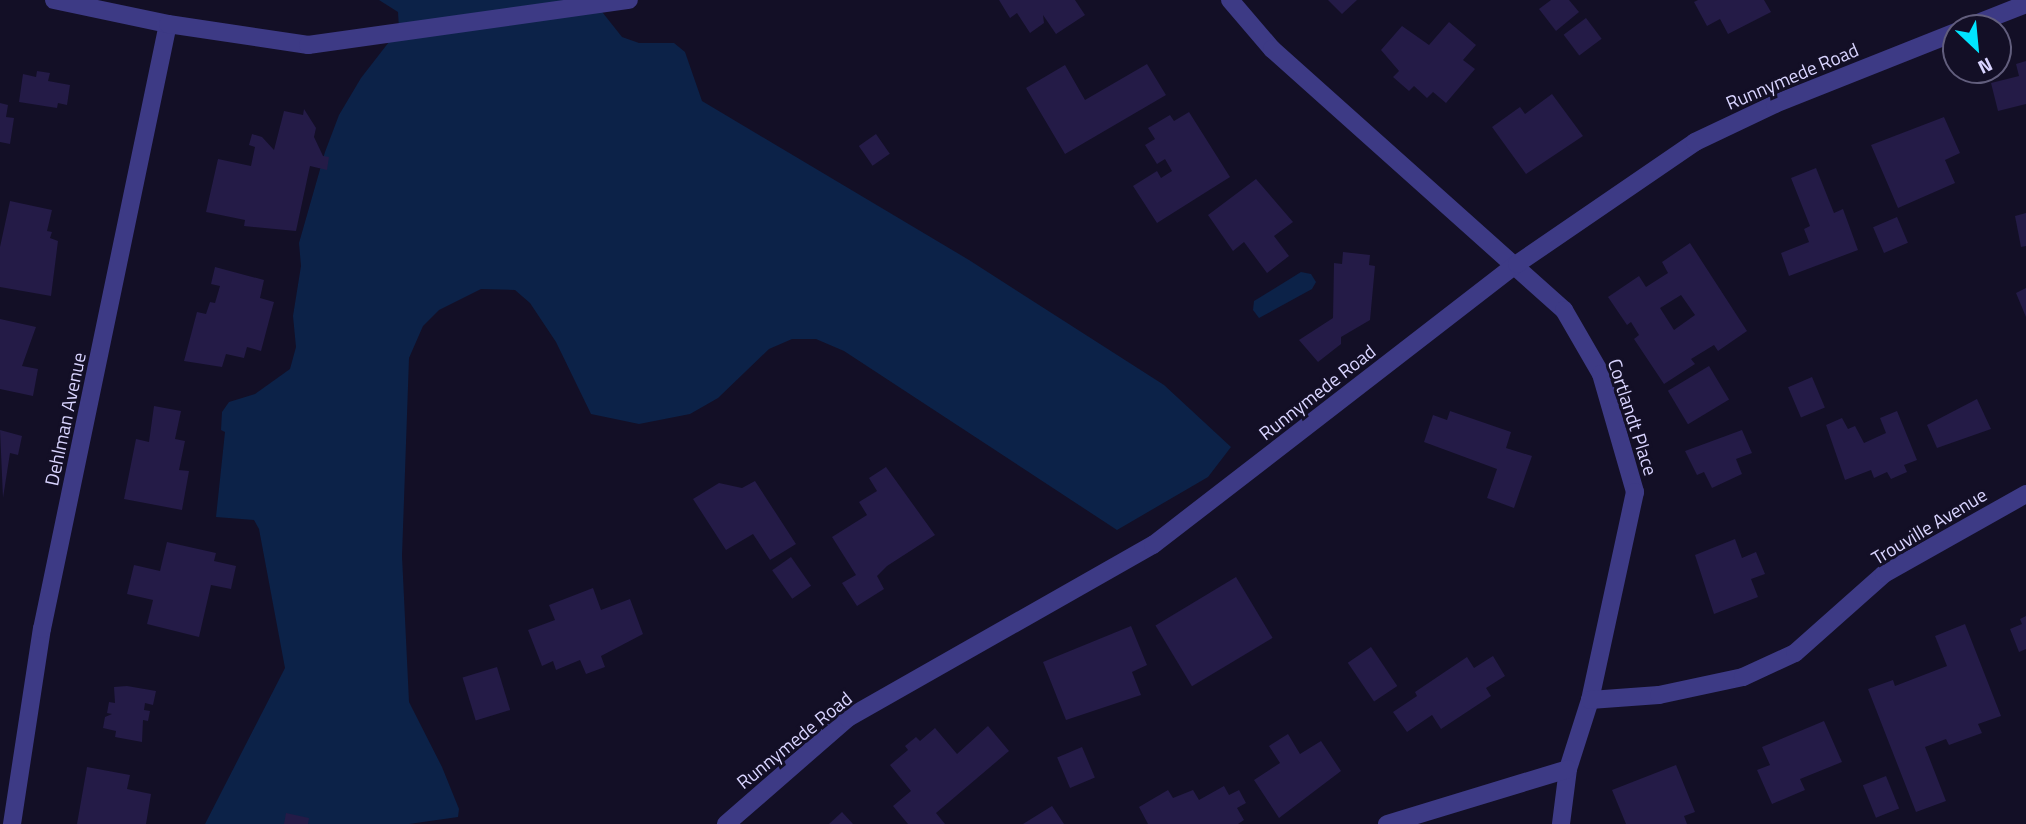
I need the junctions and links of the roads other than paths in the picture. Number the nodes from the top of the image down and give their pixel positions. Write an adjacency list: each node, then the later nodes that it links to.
1 (54, 0): 6 (street)
2 (629, 0): 6 (street)
3 (1230, 0): 8 (street, Cortlandt Place)
4 (2026, 4): 5 (street)
5 (2001, 14)
6 (168, 24): 12 (street, Dehlman Avenue)
7 (1942, 38): 8 (street, Runnymede Road)
8 (1517, 264): 10 (street, Cortlandt Place); 13 (street, Runnymede Road)
9 (2026, 494): 10 (street, Trouville Avenue)
10 (1590, 700): 11 (street, Cortlandt Place)
11 (1568, 769): 14 (street); 15 (street, Cortlandt Place)
12 (12, 824)
13 (726, 824)
14 (1387, 824)
15 (1561, 824)

